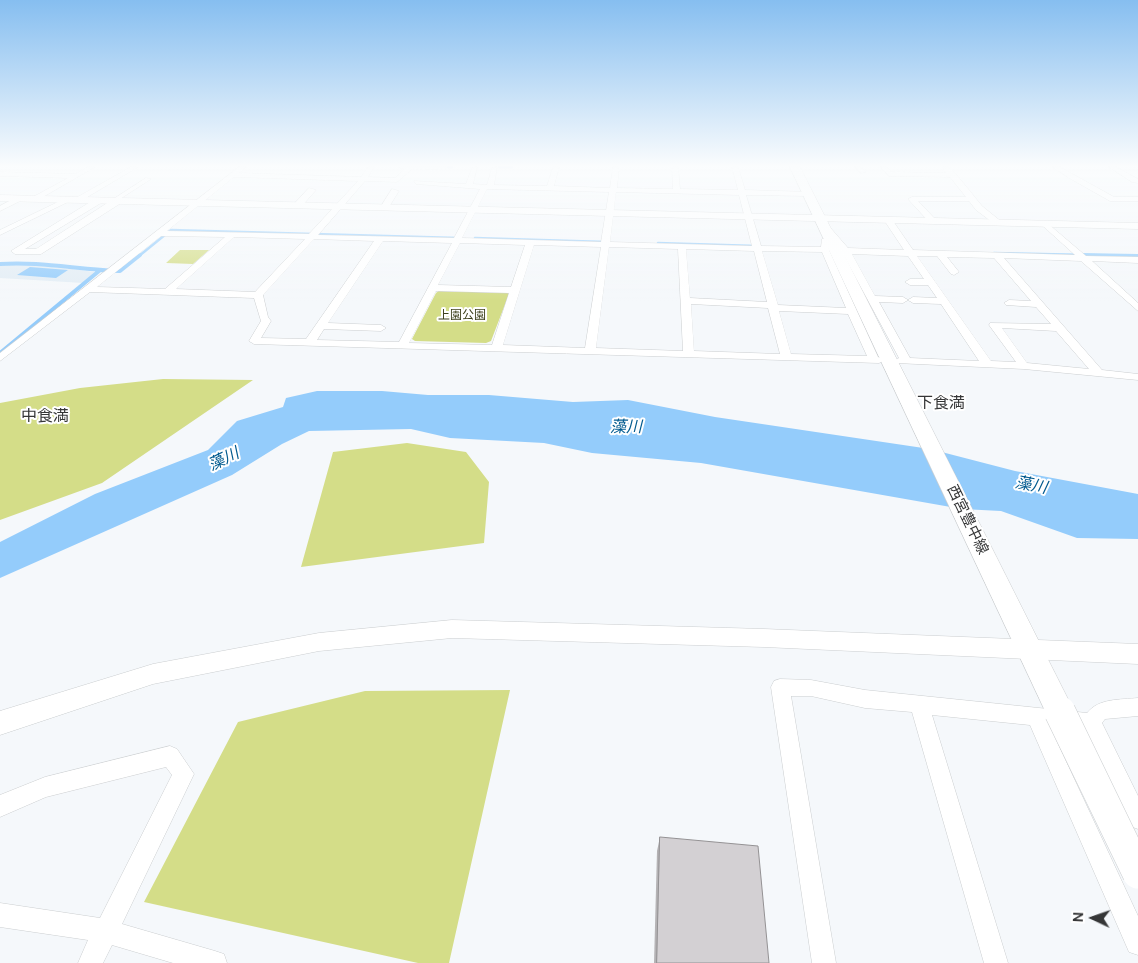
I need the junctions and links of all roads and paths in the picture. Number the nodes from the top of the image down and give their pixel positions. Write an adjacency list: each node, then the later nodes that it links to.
1 (46, 212): 20 (street)
2 (80, 212): 3 (street)
3 (98, 212)
4 (188, 212): 21 (street)
5 (333, 212): 23 (street)
6 (473, 212): 25 (street)
7 (561, 212): 12 (street)
8 (748, 212): 13 (street)
9 (817, 212): 16 (main road, 西宮豊中線)
10 (924, 212): 15 (street)
11 (984, 212): 17 (street)
12 (609, 213): 13 (street); 27 (street)
13 (749, 217): 16 (street); 29 (street)
14 (888, 220): 15 (street); 16 (street); 32 (street)
15 (933, 221): 17 (street)
16 (822, 222): 30 (street); 31 (street); 54 (main road, 西宮豊中線)
17 (999, 223): 18 (street)
18 (1046, 224): 19 (street); 35 (street)
19 (1138, 226)
20 (0, 233)
21 (164, 233): 22 (street); 41 (street)
22 (232, 235): 23 (street); 43 (street)
23 (312, 235): 24 (street); 44 (street)
24 (380, 239): 25 (street); 55 (street)
25 (457, 239): 26 (street); 40 (street)
26 (530, 243): 27 (street); 42 (street)
27 (606, 243): 28 (street); 61 (street)
28 (682, 247): 29 (street); 48 (street)
29 (757, 247): 30 (street); 52 (street)
30 (825, 250): 54 (street)
31 (846, 251): 32 (street); 47 (street)
32 (910, 251): 33 (street); 39 (street)
33 (940, 254): 34 (street); 37 (street)
34 (997, 256): 35 (street); 51 (street)
35 (1081, 256): 36 (street); 45 (street)
36 (1138, 260)
37 (954, 272)
38 (910, 282): 39 (street)
39 (931, 282): 49 (street)
40 (432, 288): 42 (street); 59 (street)
41 (87, 289): 43 (street); 63 (street)
42 (515, 290): 60 (street)
43 (168, 292): 44 (street)
44 (258, 295): 58 (street)
45 (1123, 295): 46 (street); 53 (street)
46 (1138, 295)
47 (872, 299): 49 (street); 66 (street)
48 (685, 301): 52 (street); 62 (street)
49 (944, 301): 66 (street)
50 (1009, 303): 51 (street)
51 (1040, 304): 57 (street)
52 (772, 306): 54 (street); 64 (street)
53 (1138, 308)
54 (859, 312): 65 (main road, 西宮豊中線)
55 (320, 326): 56 (street); 58 (street)
56 (381, 328)
57 (1060, 328): 67 (street); 68 (street)
58 (309, 343): 59 (street)
59 (402, 346): 60 (street)
60 (496, 349): 61 (street)
61 (590, 352): 62 (street)
62 (689, 354): 64 (street)
63 (0, 358)
64 (787, 358): 65 (street)
65 (879, 358): 70 (main road, 西宮豊中線)
66 (987, 364): 67 (street)
67 (1024, 366): 68 (street)
68 (1099, 374): 69 (street)
69 (1138, 377)
70 (1025, 640): 71 (street); 74 (main road, 西宮豊中線); 76 (street)
71 (1138, 654)
72 (919, 704): 74 (street); 85 (street); 86 (street)
73 (1138, 707): 75 (street)
74 (1047, 712): 75 (street); 79 (main road, 西宮豊中線, bridge); 82 (street)
75 (1090, 722): 78 (street)
76 (0, 723)
77 (0, 806): 81 (street)
78 (1138, 818)
79 (1138, 873)
80 (0, 915): 81 (street)
81 (105, 932): 83 (street); 84 (street)
82 (1138, 943)
83 (207, 962)
84 (90, 963)
85 (824, 963)
86 (996, 963)

